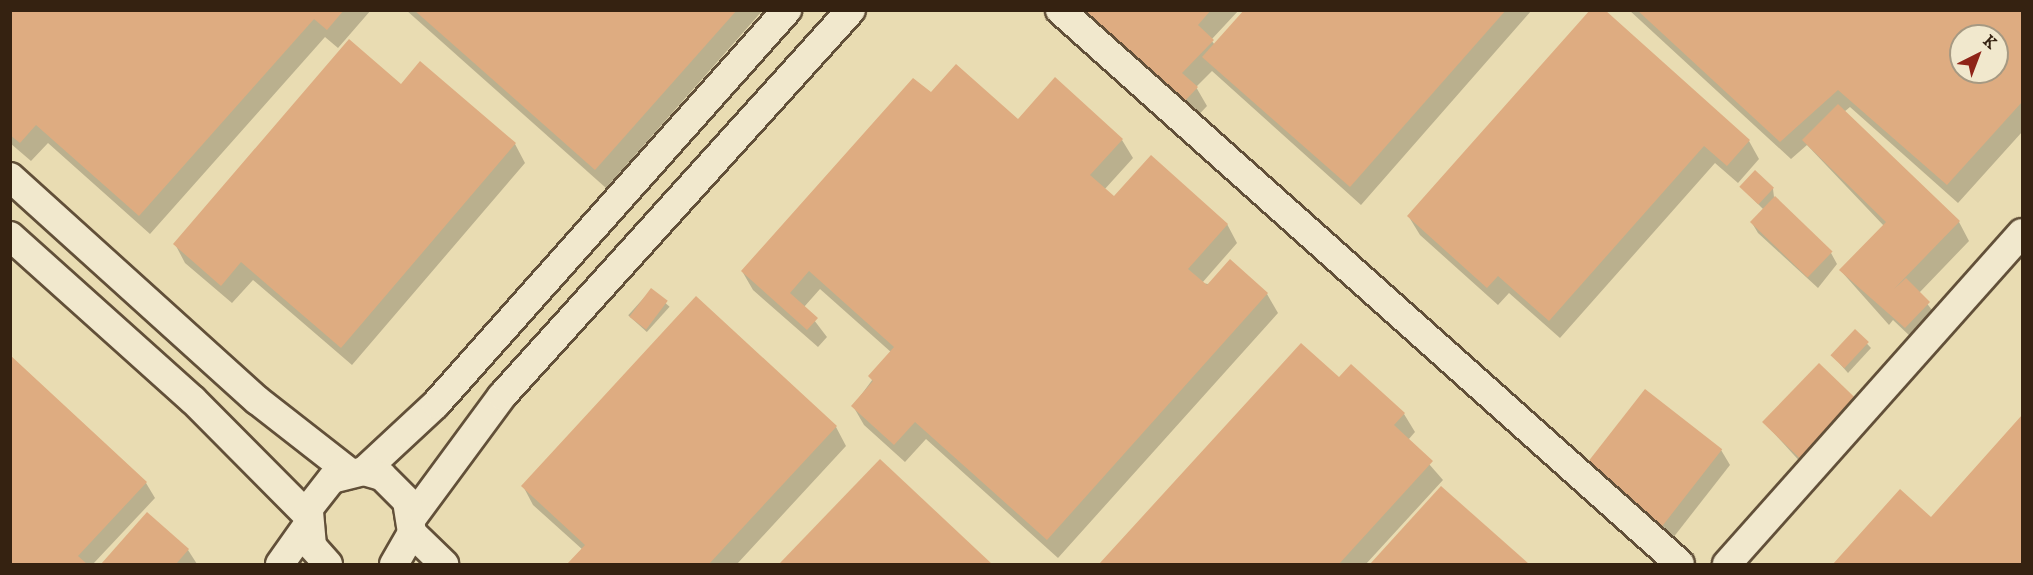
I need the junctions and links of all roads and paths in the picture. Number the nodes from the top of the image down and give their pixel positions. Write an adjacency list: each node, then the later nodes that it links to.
1 (787, 10): 4 (street)
2 (851, 10): 6 (street)
3 (1060, 12): 18 (street)
4 (653, 162): 6 (street); 11 (street)
5 (10, 177): 9 (street)
6 (686, 192): 13 (street)
7 (2022, 234): 19 (street)
8 (10, 236): 10 (street)
9 (77, 237): 10 (street); 11 (street)
10 (49, 270): 12 (street)
11 (357, 472): 12 (street); 13 (street)
12 (308, 521): 14 (street); 15 (street)
13 (412, 526): 16 (street); 17 (street)
14 (280, 564)
15 (327, 564)
16 (394, 564)
17 (444, 564)
18 (1680, 564)
19 (1727, 564)

